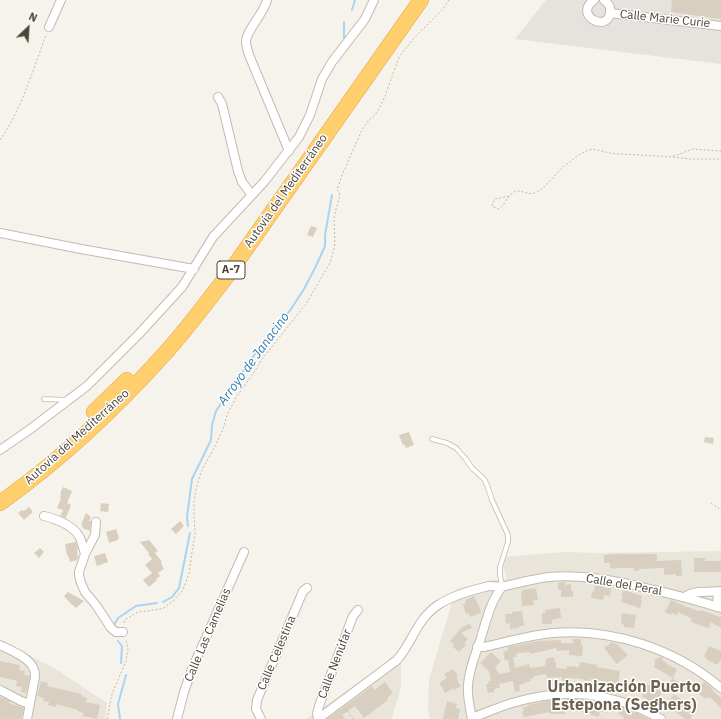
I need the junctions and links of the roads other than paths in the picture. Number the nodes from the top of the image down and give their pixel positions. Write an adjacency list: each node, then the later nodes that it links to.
1 (61, 0): 9 (street)
2 (267, 0): 12 (street)
3 (374, 0): 12 (street)
4 (408, 0): 20 (highway, Autovía del Mediterráneo / A-7)
5 (421, 0): 21 (highway, Autovía del Mediterráneo / A-7)
6 (594, 0): 8 (street)
7 (605, 0): 8 (street)
8 (610, 13): 10 (street, Calle Marie Curie)
9 (49, 26)
10 (721, 26)
11 (218, 97): 13 (street)
12 (289, 151): 13 (street)
13 (252, 195): 15 (street)
14 (0, 233): 15 (street)
15 (194, 269): 17 (street)
16 (44, 399): 17 (lane)
17 (68, 400): 19 (street)
18 (432, 439): 26 (lane)
19 (0, 450)
20 (0, 491)
21 (0, 502)
22 (44, 516): 25 (street)
23 (96, 522): 25 (street)
24 (244, 552): 40 (street, Calle Las Camelias)
25 (86, 554): 32 (street)
26 (502, 587): 29 (street, Calle del Peral); 34 (street); 42 (street, Calle del Peral)
27 (307, 588): 41 (street, Calle Celestina)
28 (720, 591): 29 (street); 30 (street)
29 (685, 597): 30 (street, Calle del Peral)
30 (719, 608)
31 (358, 610): 42 (street, Calle Nenúfar)
32 (123, 632)
33 (0, 645): 37 (street)
34 (478, 647): 35 (street); 38 (street)
35 (721, 688)
36 (0, 690): 37 (street)
37 (30, 704): 39 (street)
38 (472, 718): 43 (street)
39 (27, 719)
40 (177, 719)
41 (261, 719)
42 (318, 719)
43 (661, 719)

